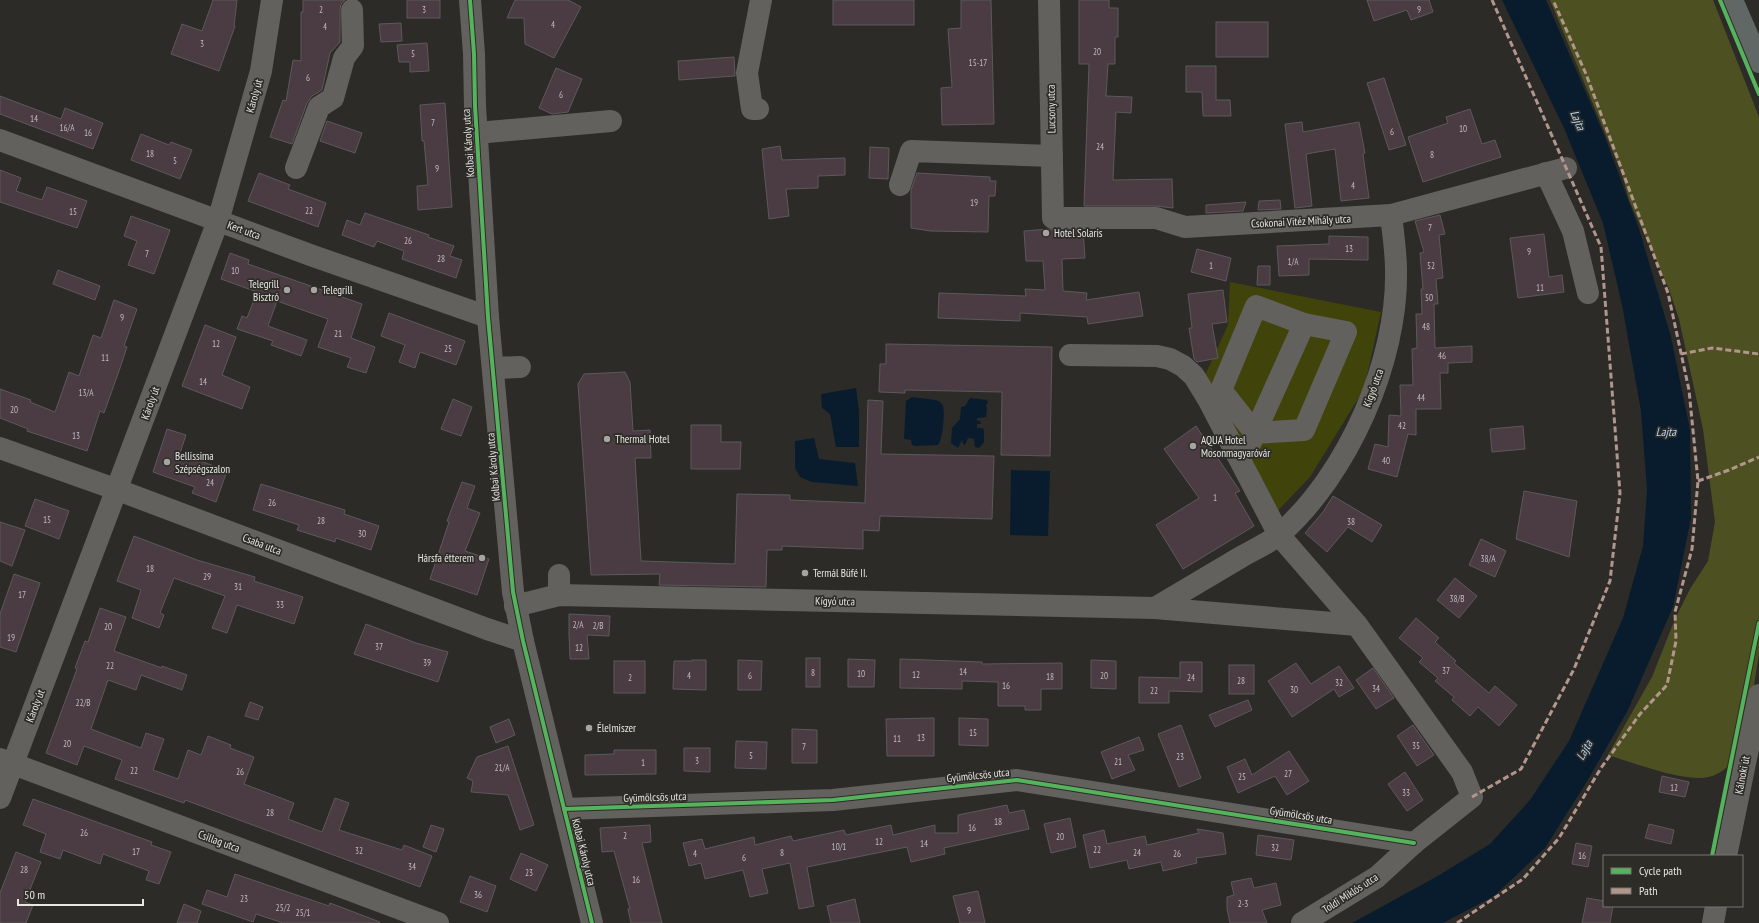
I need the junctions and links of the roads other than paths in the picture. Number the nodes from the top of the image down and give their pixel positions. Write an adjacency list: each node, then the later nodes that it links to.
1 (272, 0): 17 (street, Károly út)
2 (470, 0): 10 (street, Kolbai Károly utca)
3 (761, 0): 8 (street)
4 (1049, 0): 12 (street, Lucsony utca)
5 (1732, 0): 7 (main road)
6 (352, 10): 13 (street)
7 (1759, 62)
8 (758, 109)
9 (611, 121): 10 (street)
10 (477, 133): 19 (street, Kolbai Károly utca)
11 (0, 140): 17 (street, Kert utca)
12 (1052, 156): 14 (street); 16 (street, Lucsony utca)
13 (296, 168)
14 (900, 185)
15 (1391, 215): 16 (street, Csokonai Vitéz Mihály utca); 18 (street, Csokonai Vitéz Mihály utca); 28 (street, Kígyó utca)
16 (1053, 218)
17 (218, 221): 19 (street, Kert utca); 27 (street, Károly út)
18 (1588, 293)
19 (488, 317): 23 (street, Kolbai Károly utca)
20 (1304, 324): 24 (street); 24 (street); 24 (street)
21 (1070, 355): 26 (street)
22 (520, 367): 23 (street)
23 (493, 368): 29 (street, Kolbai Károly utca)
24 (1255, 433): 26 (street)
25 (0, 448): 27 (street, Csaba utca)
26 (1241, 463): 28 (street)
27 (118, 490): 32 (street, Csaba utca); 34 (street, Károly út)
28 (1279, 535): 30 (street, Kígyó utca); 31 (street)
29 (515, 606): 30 (street, Kígyó utca); 32 (street, Kolbai Károly utca)
30 (1155, 608): 31 (street, Kígyó utca)
31 (1357, 625): 37 (street)
32 (523, 641): 36 (street, Kolbai Károly utca)
33 (1759, 695): 38 (street, Kálnoki út)
34 (6, 762): 35 (street, Károly út); 40 (street, Csillag utca)
35 (0, 798)
36 (564, 809): 37 (street, Gyümölcsös utca); 41 (street, Kolbai Károly utca)
37 (1414, 843): 42 (street, Toldi Miklós utca)
38 (1726, 855)
39 (1716, 907): 43 (street)
40 (438, 923)
41 (592, 923)
42 (1302, 923)
43 (1713, 923)

